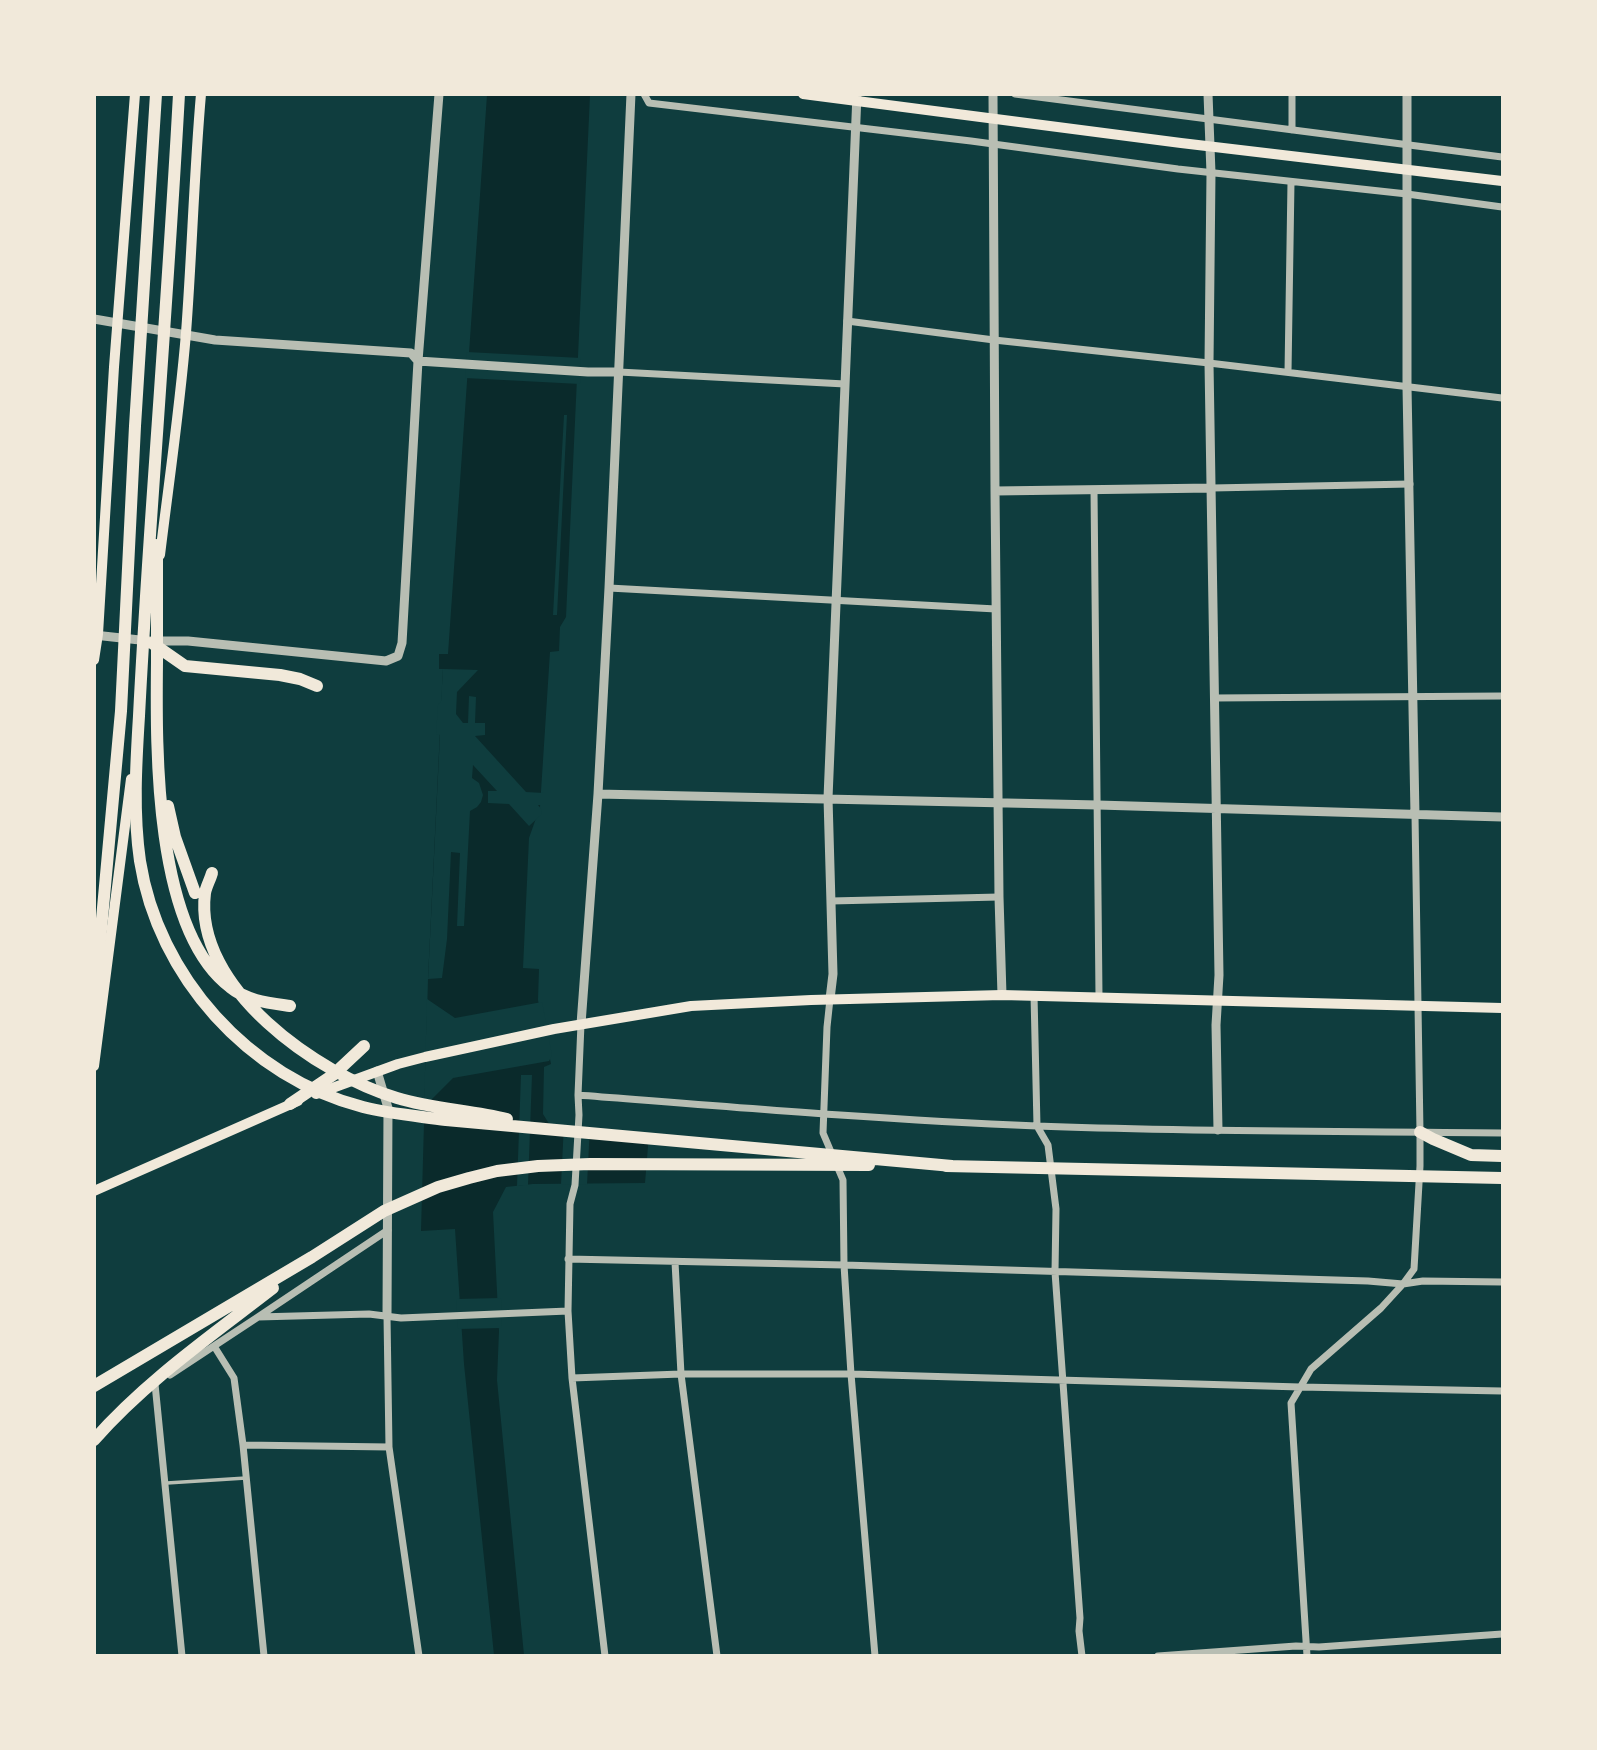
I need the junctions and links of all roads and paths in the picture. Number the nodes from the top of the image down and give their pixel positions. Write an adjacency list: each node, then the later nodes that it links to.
1 (135, 94): 31 (main road)
2 (156, 94): 64 (highway)
3 (178, 94): 41 (highway)
4 (201, 94): 32 (main road)
5 (439, 94): 34 (street)
6 (631, 94): 36 (street)
7 (644, 94): 17 (street)
8 (803, 94): 14 (main road)
9 (993, 94): 15 (street)
10 (1015, 94): 16 (street)
11 (1208, 94): 16 (street)
12 (1292, 94): 18 (street)
13 (1406, 94): 20 (street)
14 (857, 98): 15 (main road); 17 (street)
15 (993, 119): 19 (street); 21 (main road)
16 (1208, 120): 18 (street); 21 (street)
17 (855, 128): 19 (street); 30 (street)
18 (1292, 130): 20 (street)
19 (993, 144): 24 (street); 33 (street)
20 (1407, 144): 22 (street); 23 (street)
21 (1210, 146): 23 (main road); 24 (street)
22 (1503, 157)
23 (1408, 169): 25 (main road); 27 (street)
24 (1211, 173): 26 (street); 35 (street)
25 (1503, 181)
26 (1291, 182): 27 (street); 37 (street)
27 (1408, 194): 28 (street); 39 (street)
28 (1503, 207)
29 (94, 319): 31 (street)
30 (847, 321): 33 (street); 38 (street)
31 (118, 324): 32 (street); 49 (main road)
32 (186, 336): 34 (street); 50 (main road)
33 (994, 340): 35 (street); 45 (street)
34 (418, 361): 36 (street); 50 (street)
35 (1209, 363): 37 (street); 43 (street)
36 (619, 372): 38 (street); 46 (street)
37 (1288, 372): 39 (street)
38 (845, 384): 47 (street)
39 (1407, 387): 40 (street); 42 (street)
40 (1503, 398)
41 (158, 429): 50 (highway); 56 (highway)
42 (1410, 484): 43 (street); 53 (street)
43 (1212, 488): 44 (street); 55 (street)
44 (1094, 490): 45 (street); 60 (street)
45 (995, 491): 48 (street)
46 (609, 588): 47 (street); 57 (street)
47 (835, 601): 48 (street); 58 (street)
48 (996, 609): 59 (street)
49 (96, 634): 50 (street); 51 (main road)
50 (147, 635): 52 (highway); 81 (main road); 87 (highway)
51 (94, 660)
52 (317, 686)
53 (1412, 695): 54 (street); 55 (street); 62 (street)
54 (1503, 696)
55 (1214, 698): 61 (street)
56 (157, 729): 66 (highway); 77 (highway)
57 (598, 793): 58 (street); 79 (street)
58 (828, 798): 59 (street); 68 (street)
59 (999, 803): 60 (street); 67 (street)
60 (1098, 805): 61 (street); 72 (street)
61 (1215, 810): 62 (street); 74 (street)
62 (1415, 815): 63 (street); 75 (street)
63 (1503, 817)
64 (110, 832): 69 (highway); 76 (highway)
65 (212, 873): 87 (highway)
66 (195, 893)
67 (999, 897): 68 (street); 70 (street)
68 (831, 901): 73 (street)
69 (94, 918)
70 (1002, 995): 71 (main road); 73 (main road)
71 (1034, 995): 72 (main road); 86 (street)
72 (1099, 996): 74 (main road)
73 (830, 999): 79 (main road); 85 (street)
74 (1217, 1000): 75 (main road); 88 (street)
75 (1418, 1005): 78 (main road); 89 (street)
76 (94, 1006)
77 (290, 1006)
78 (1503, 1008)
79 (581, 1024): 82 (main road); 83 (street)
80 (364, 1046): 84 (highway)
81 (94, 1066)
82 (377, 1071): 84 (main road); 95 (street)
83 (578, 1095): 85 (street); 97 (street)
84 (290, 1104): 94 (main road)
85 (822, 1115): 86 (street); 99 (street)
86 (1037, 1126): 88 (street); 100 (street)
87 (543, 1129): 92 (highway)
88 (1218, 1130): 89 (street)
89 (1420, 1132): 90 (street); 91 (highway); 102 (street)
90 (1503, 1133)
91 (1503, 1156)
92 (952, 1166): 93 (highway); 96 (highway)
93 (1503, 1178)
94 (94, 1191)
95 (388, 1230): 104 (street); 105 (street)
96 (312, 1257): 112 (highway); 116 (highway)
97 (568, 1259): 98 (street); 103 (street)
98 (675, 1262): 99 (street); 107 (street)
99 (844, 1265): 100 (street); 108 (street)
100 (1055, 1272): 102 (street); 110 (street)
101 (1503, 1282): 102 (street)
102 (1403, 1284): 113 (street)
103 (568, 1311): 104 (street); 109 (street)
104 (387, 1316): 105 (street); 118 (street)
105 (258, 1317): 106 (street)
106 (214, 1346): 111 (street); 117 (street)
107 (681, 1374): 108 (street); 109 (street); 127 (street)
108 (851, 1374): 110 (street); 128 (street)
109 (572, 1378): 126 (street)
110 (1062, 1380): 113 (street); 129 (street)
111 (155, 1384): 115 (street); 120 (street)
112 (94, 1386)
113 (1300, 1387): 114 (street); 122 (street)
114 (1503, 1391)
115 (94, 1430)
116 (94, 1440)
117 (243, 1445): 118 (street); 119 (street)
118 (389, 1447): 125 (street)
119 (246, 1478): 120 (lane); 124 (street)
120 (164, 1483): 123 (street)
121 (1503, 1634): 122 (street)
122 (1307, 1646): 130 (street); 131 (street)
123 (182, 1656)
124 (264, 1656)
125 (419, 1656)
126 (605, 1656)
127 (717, 1656)
128 (875, 1656)
129 (1082, 1656)
130 (1158, 1656)
131 (1307, 1656)

